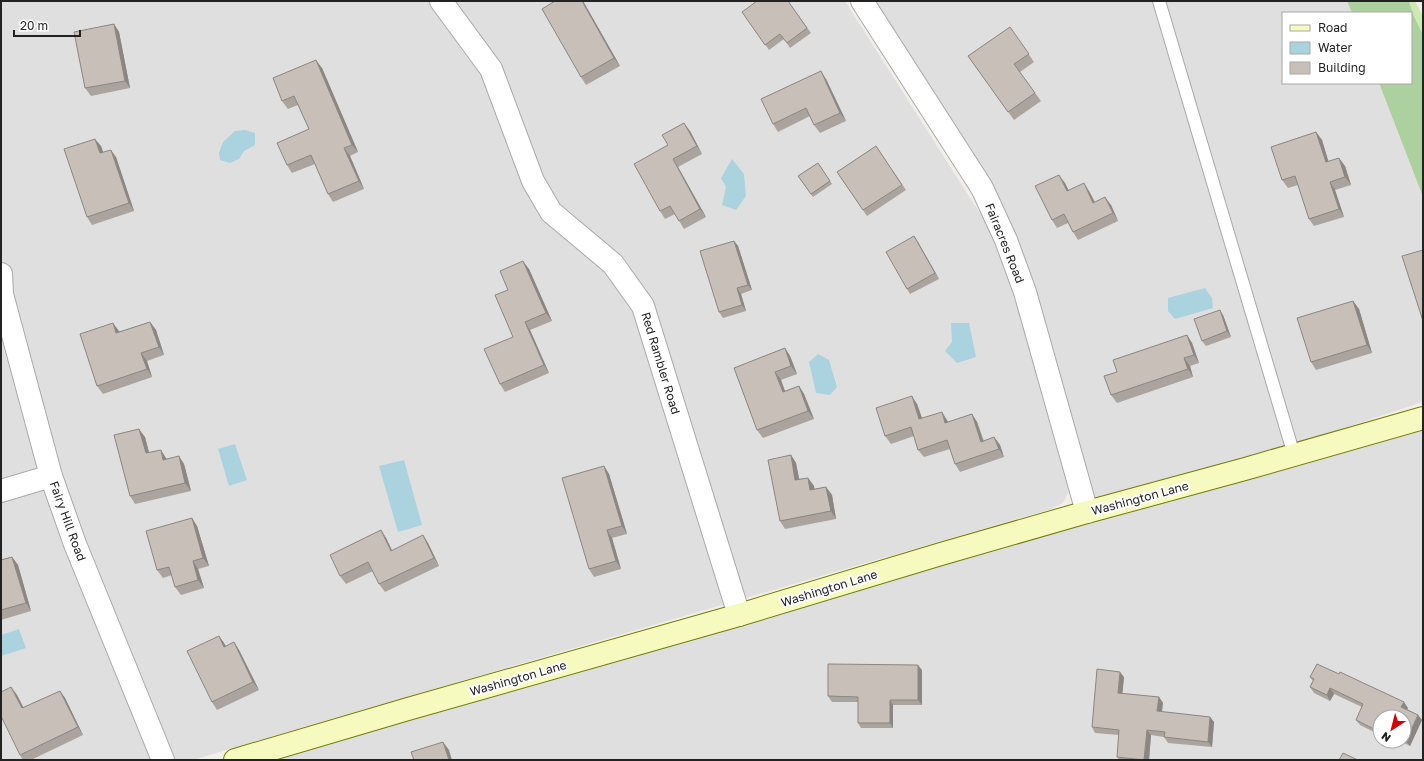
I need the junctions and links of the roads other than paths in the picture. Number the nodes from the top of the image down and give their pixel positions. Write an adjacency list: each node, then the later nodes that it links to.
1 (441, 1): 10 (street, Red Rambler Road)
2 (862, 1): 9 (street, Fairacres Road)
3 (1159, 1): 6 (lane)
4 (1, 274): 7 (street, Fairy Hill Road)
5 (1423, 418): 6 (main road, Washington Lane)
6 (1294, 455): 9 (main road, Washington Lane)
7 (51, 476): 8 (street); 11 (street, Fairy Hill Road)
8 (1, 491)
9 (1087, 512): 10 (main road, Washington Lane)
10 (739, 615): 12 (main road, Washington Lane)
11 (162, 760)
12 (235, 760)

